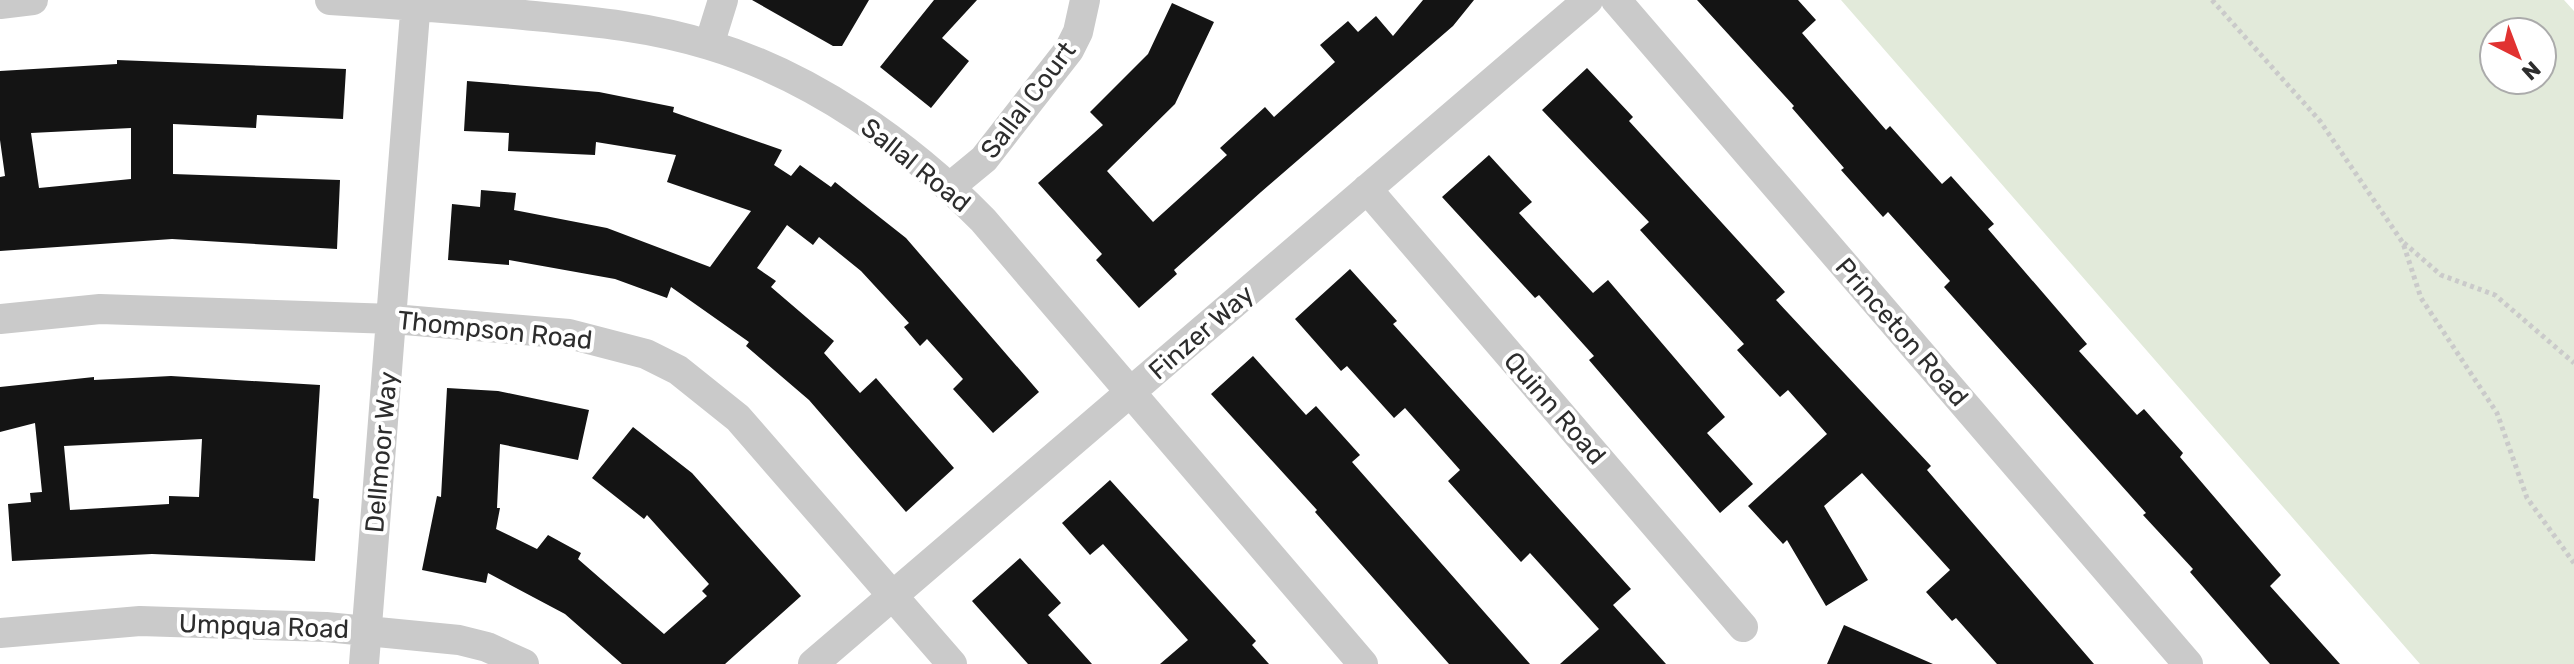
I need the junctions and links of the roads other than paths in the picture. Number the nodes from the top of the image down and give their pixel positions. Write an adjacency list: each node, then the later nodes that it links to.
1 (33, 0): 8 (street)
2 (330, 0): 7 (street, Sallal Road)
3 (723, 0): 9 (street)
4 (1085, 0): 10 (street, Sallal Court)
5 (1588, 0): 11 (street, Finzer Way)
6 (1616, 0): 24 (street, Princeton Road)
7 (415, 3): 9 (street, Sallal Road); 13 (street, Dellmoor Way)
8 (0, 4)
9 (709, 45): 10 (street, Sallal Road)
10 (950, 187): 14 (street, Sallal Road)
11 (1367, 189): 14 (street, Finzer Way); 16 (street, Quinn Road)
12 (0, 319): 13 (street, Thompson Road)
13 (393, 319): 15 (street, Thompson Road); 17 (street, Dellmoor Way)
14 (1130, 393): 15 (street, Finzer Way); 23 (street, Sallal Road)
15 (894, 596): 21 (street, Finzer Way); 22 (street, Thompson Road)
16 (1743, 627)
17 (366, 630): 18 (street, Umpqua Road); 19 (street, Dellmoor Way); 20 (street, Umpqua Road)
18 (0, 633)
19 (364, 664)
20 (524, 664)
21 (813, 664)
22 (952, 664)
23 (1363, 664)
24 (2188, 664)

